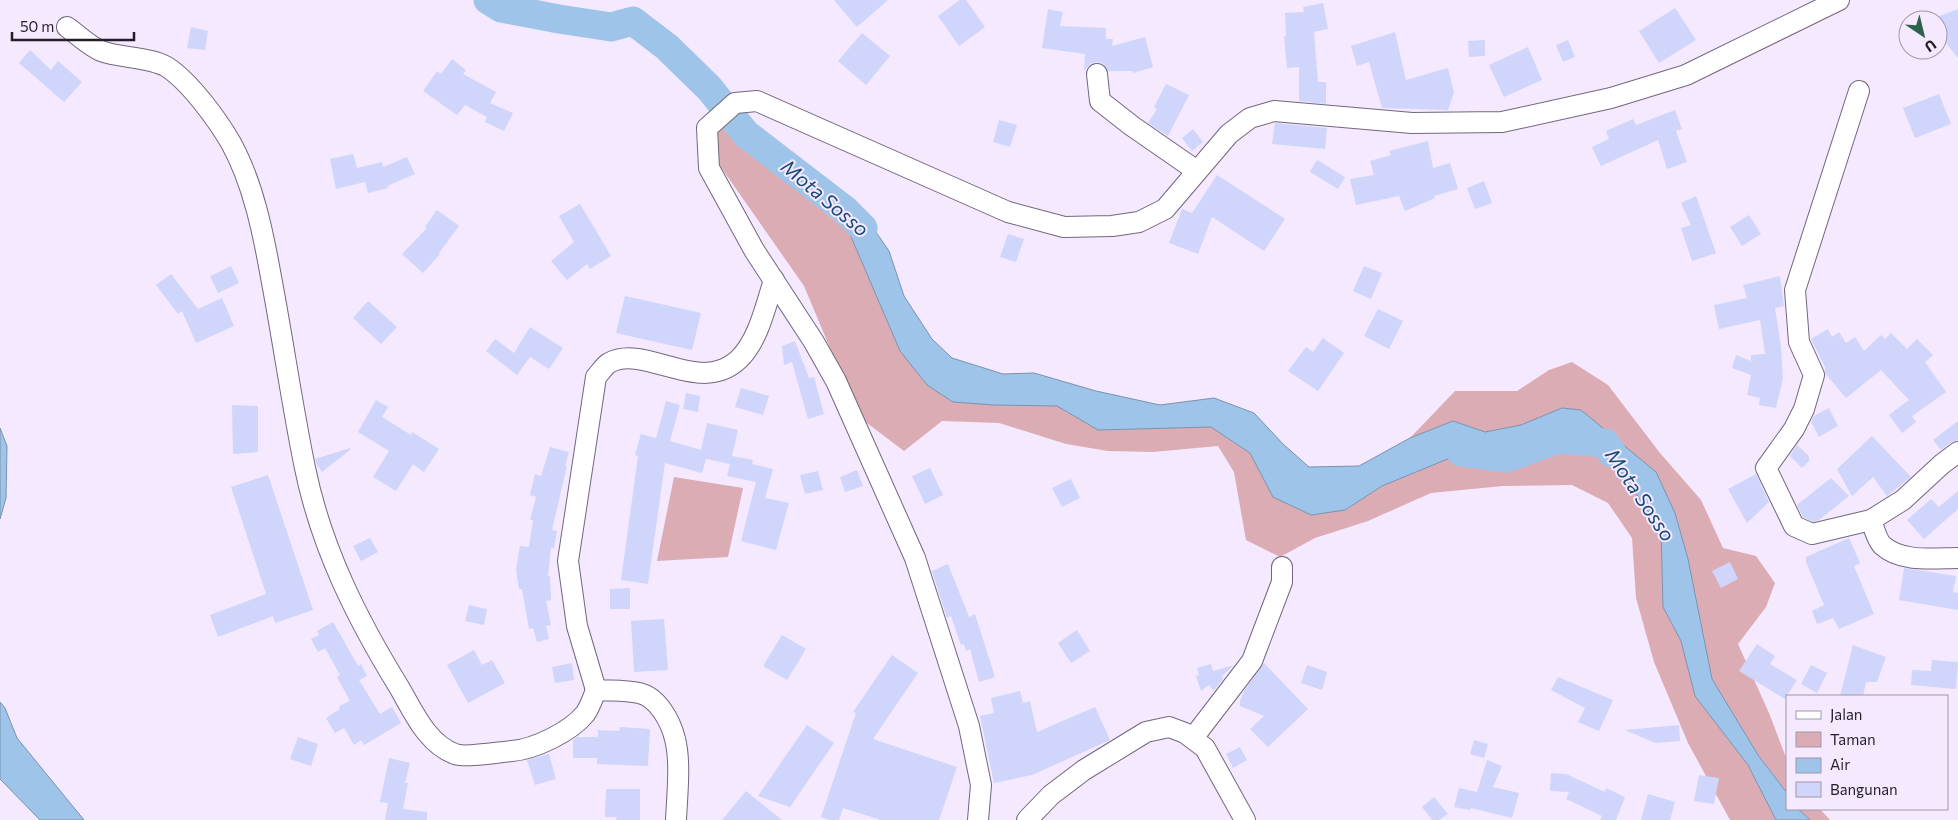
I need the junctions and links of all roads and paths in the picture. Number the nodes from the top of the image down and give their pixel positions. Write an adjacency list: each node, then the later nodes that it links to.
1 (1838, 0): 5 (street)
2 (67, 27): 11 (street)
3 (1098, 74): 5 (street)
4 (1859, 91): 8 (street)
5 (1197, 171): 6 (street)
6 (774, 280): 11 (street); 14 (street)
7 (1958, 452): 8 (street)
8 (1871, 520): 9 (street)
9 (1958, 558)
10 (1282, 567): 12 (street)
11 (596, 690): 13 (street)
12 (1193, 738): 15 (street); 16 (street)
13 (676, 820)
14 (978, 820)
15 (1026, 820)
16 (1245, 820)

